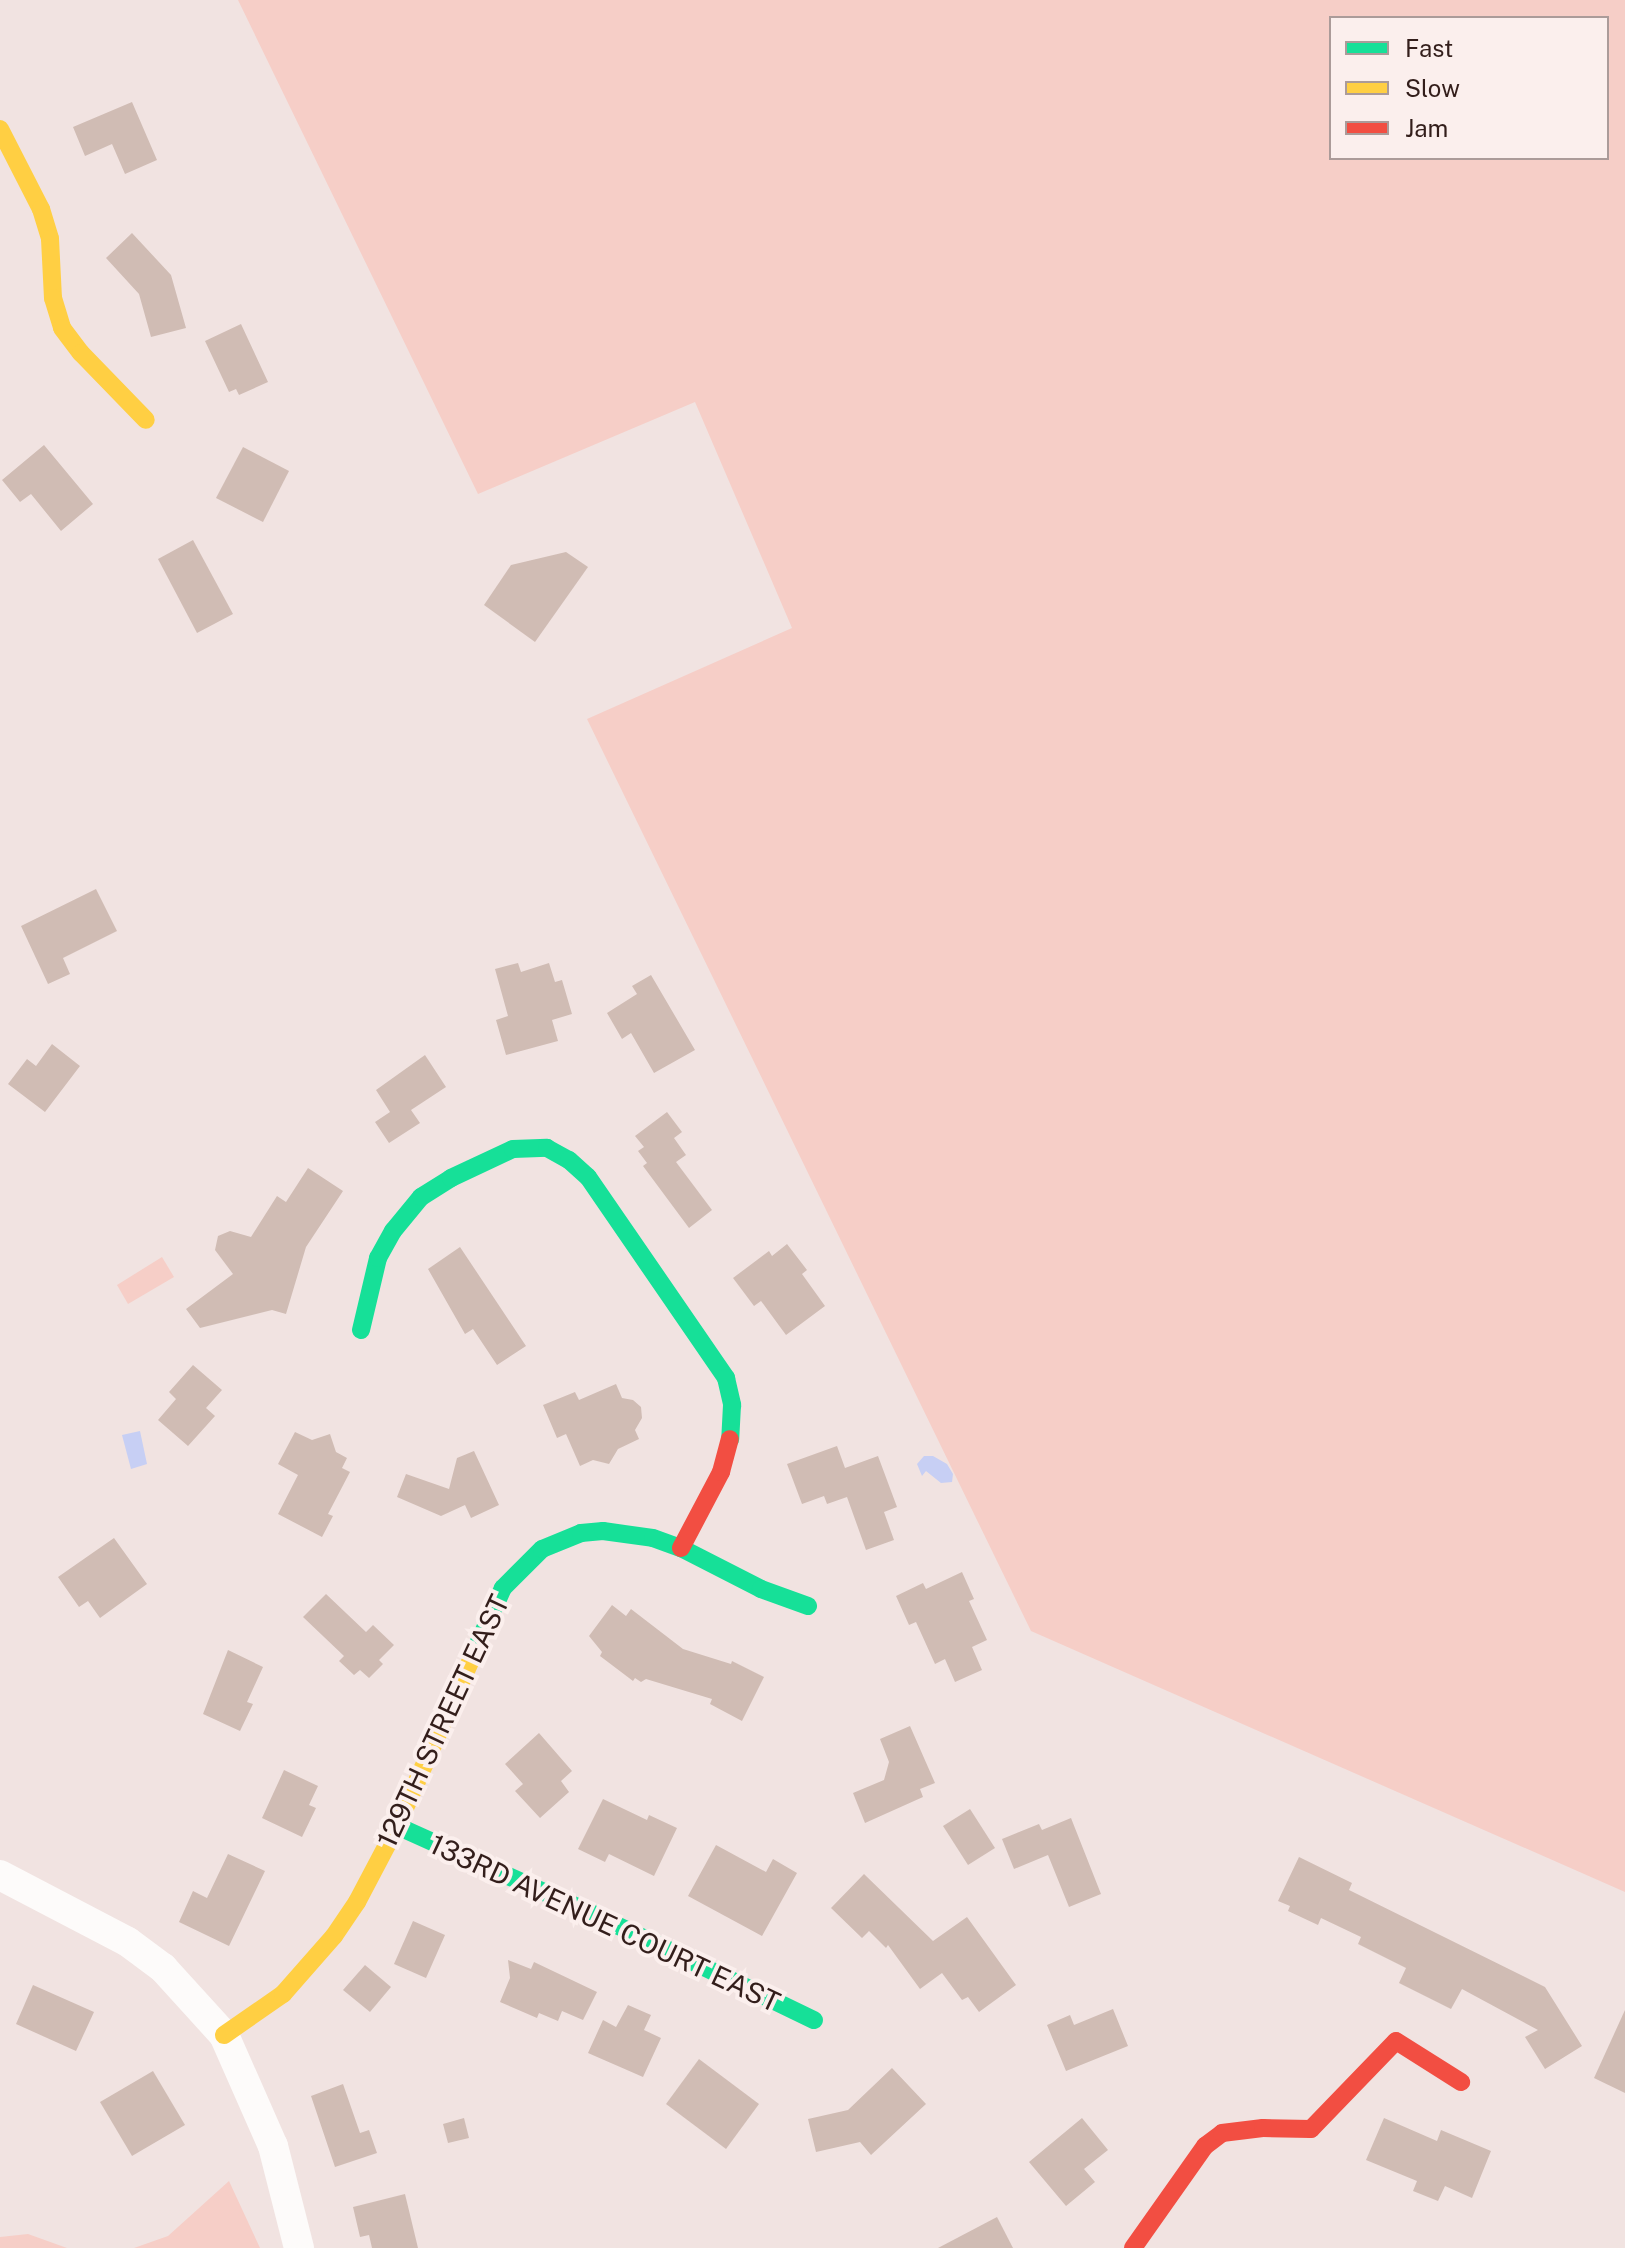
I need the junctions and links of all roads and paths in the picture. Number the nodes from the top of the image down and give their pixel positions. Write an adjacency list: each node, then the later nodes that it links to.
1 (0, 129): 2 (street)
2 (146, 420)
3 (361, 1330): 4 (street)
4 (681, 1548): 5 (street, 129TH STREET EAST); 6 (street, 129TH STREET EAST)
5 (808, 1606)
6 (397, 1826): 8 (street, 133RD AVENUE COURT EAST); 9 (street, 129TH STREET EAST)
7 (0, 1875): 9 (street)
8 (814, 2020)
9 (224, 2035): 11 (street)
10 (1461, 2082): 12 (street)
11 (299, 2248)
12 (1133, 2248)

